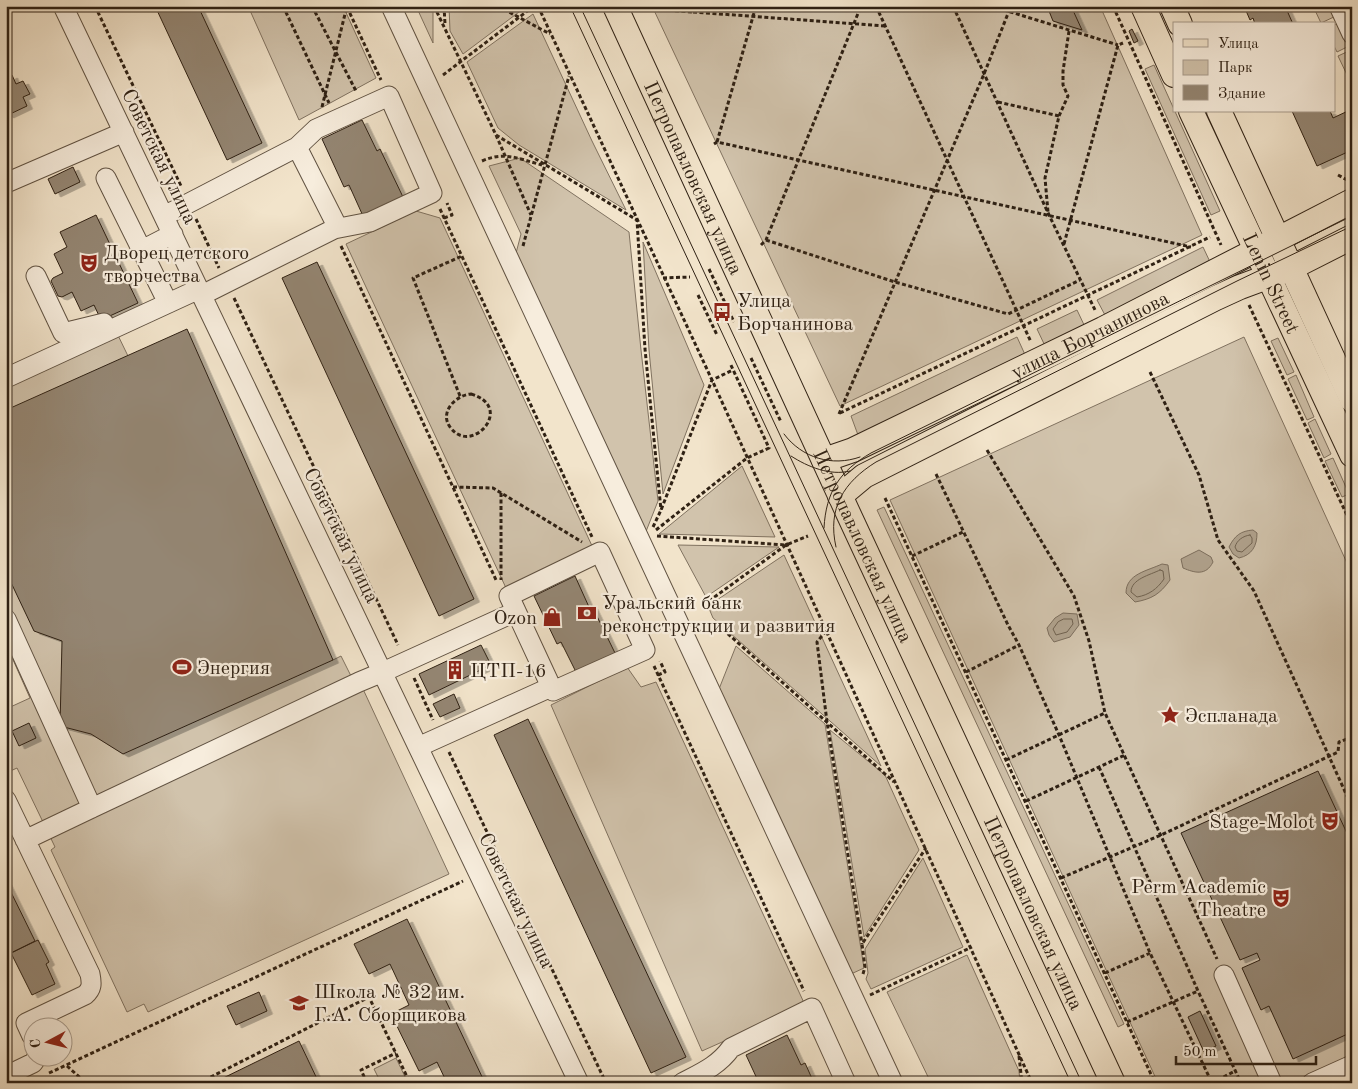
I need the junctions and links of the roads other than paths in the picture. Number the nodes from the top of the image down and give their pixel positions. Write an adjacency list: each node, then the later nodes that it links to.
1 (63, 6): 12 (street, Советская улица)
2 (391, 6): 51 (street)
3 (614, 6): 33 (main road, Петропавловская улица)
4 (1143, 6): 9 (main road)
5 (1172, 6): 7 (main road)
6 (1340, 6): 8 (street)
7 (1179, 22)
8 (1352, 34)
9 (1173, 73)
10 (1191, 112): 23 (main road, Lenin Street)
11 (1219, 112): 21 (main road, Lenin Street)
12 (124, 132): 15 (street); 17 (street, Советская улица)
13 (297, 147): 17 (street); 18 (street); 18 (street)
14 (106, 178): 22 (street)
15 (6, 183)
16 (1352, 201): 21 (main road, улица Борчанинова)
17 (164, 216): 19 (street, Советская улица)
18 (336, 228): 27 (street)
19 (173, 234): 22 (street); 27 (street, Советская улица)
20 (1352, 237): 24 (main road, улица Борчанинова)
21 (1278, 239): 23 (main road, улица Борчанинова); 24 (main road, Lenin Street)
22 (142, 250): 28 (street)
23 (1255, 250): 26 (main road, Lenin Street); 33 (main road, улица Борчанинова)
24 (1291, 268): 26 (main road, улица Борчанинова); 31 (main road, Lenin Street)
25 (36, 276): 29 (street)
26 (1268, 276): 32 (main road, Lenin Street); 34 (main road, улица Борчанинова)
27 (201, 292): 28 (street); 37 (street, Советская улица)
28 (168, 303): 29 (street)
29 (135, 318): 30 (street)
30 (6, 378)
31 (1352, 400)
32 (1352, 455)
33 (824, 460): 34 (main road, Петропавловская улица)
34 (840, 496): 52 (main road, Петропавловская улица)
35 (508, 599): 37 (street); 38 (street); 38 (street)
36 (6, 619): 41 (street)
37 (383, 672): 39 (street, Советская улица); 41 (street)
38 (551, 687): 39 (street)
39 (418, 747): 48 (street, Советская улица)
40 (6, 800): 42 (street)
41 (92, 808): 42 (street)
42 (25, 840): 44 (street)
43 (1224, 976): 53 (street)
44 (41, 1016)
45 (1352, 1065): 54 (street)
46 (30, 1072): 47 (street)
47 (6, 1076)
48 (576, 1082)
49 (682, 1083): 50 (street)
50 (846, 1083)
51 (894, 1083)
52 (1113, 1083)
53 (1272, 1083)
54 (1312, 1083)

